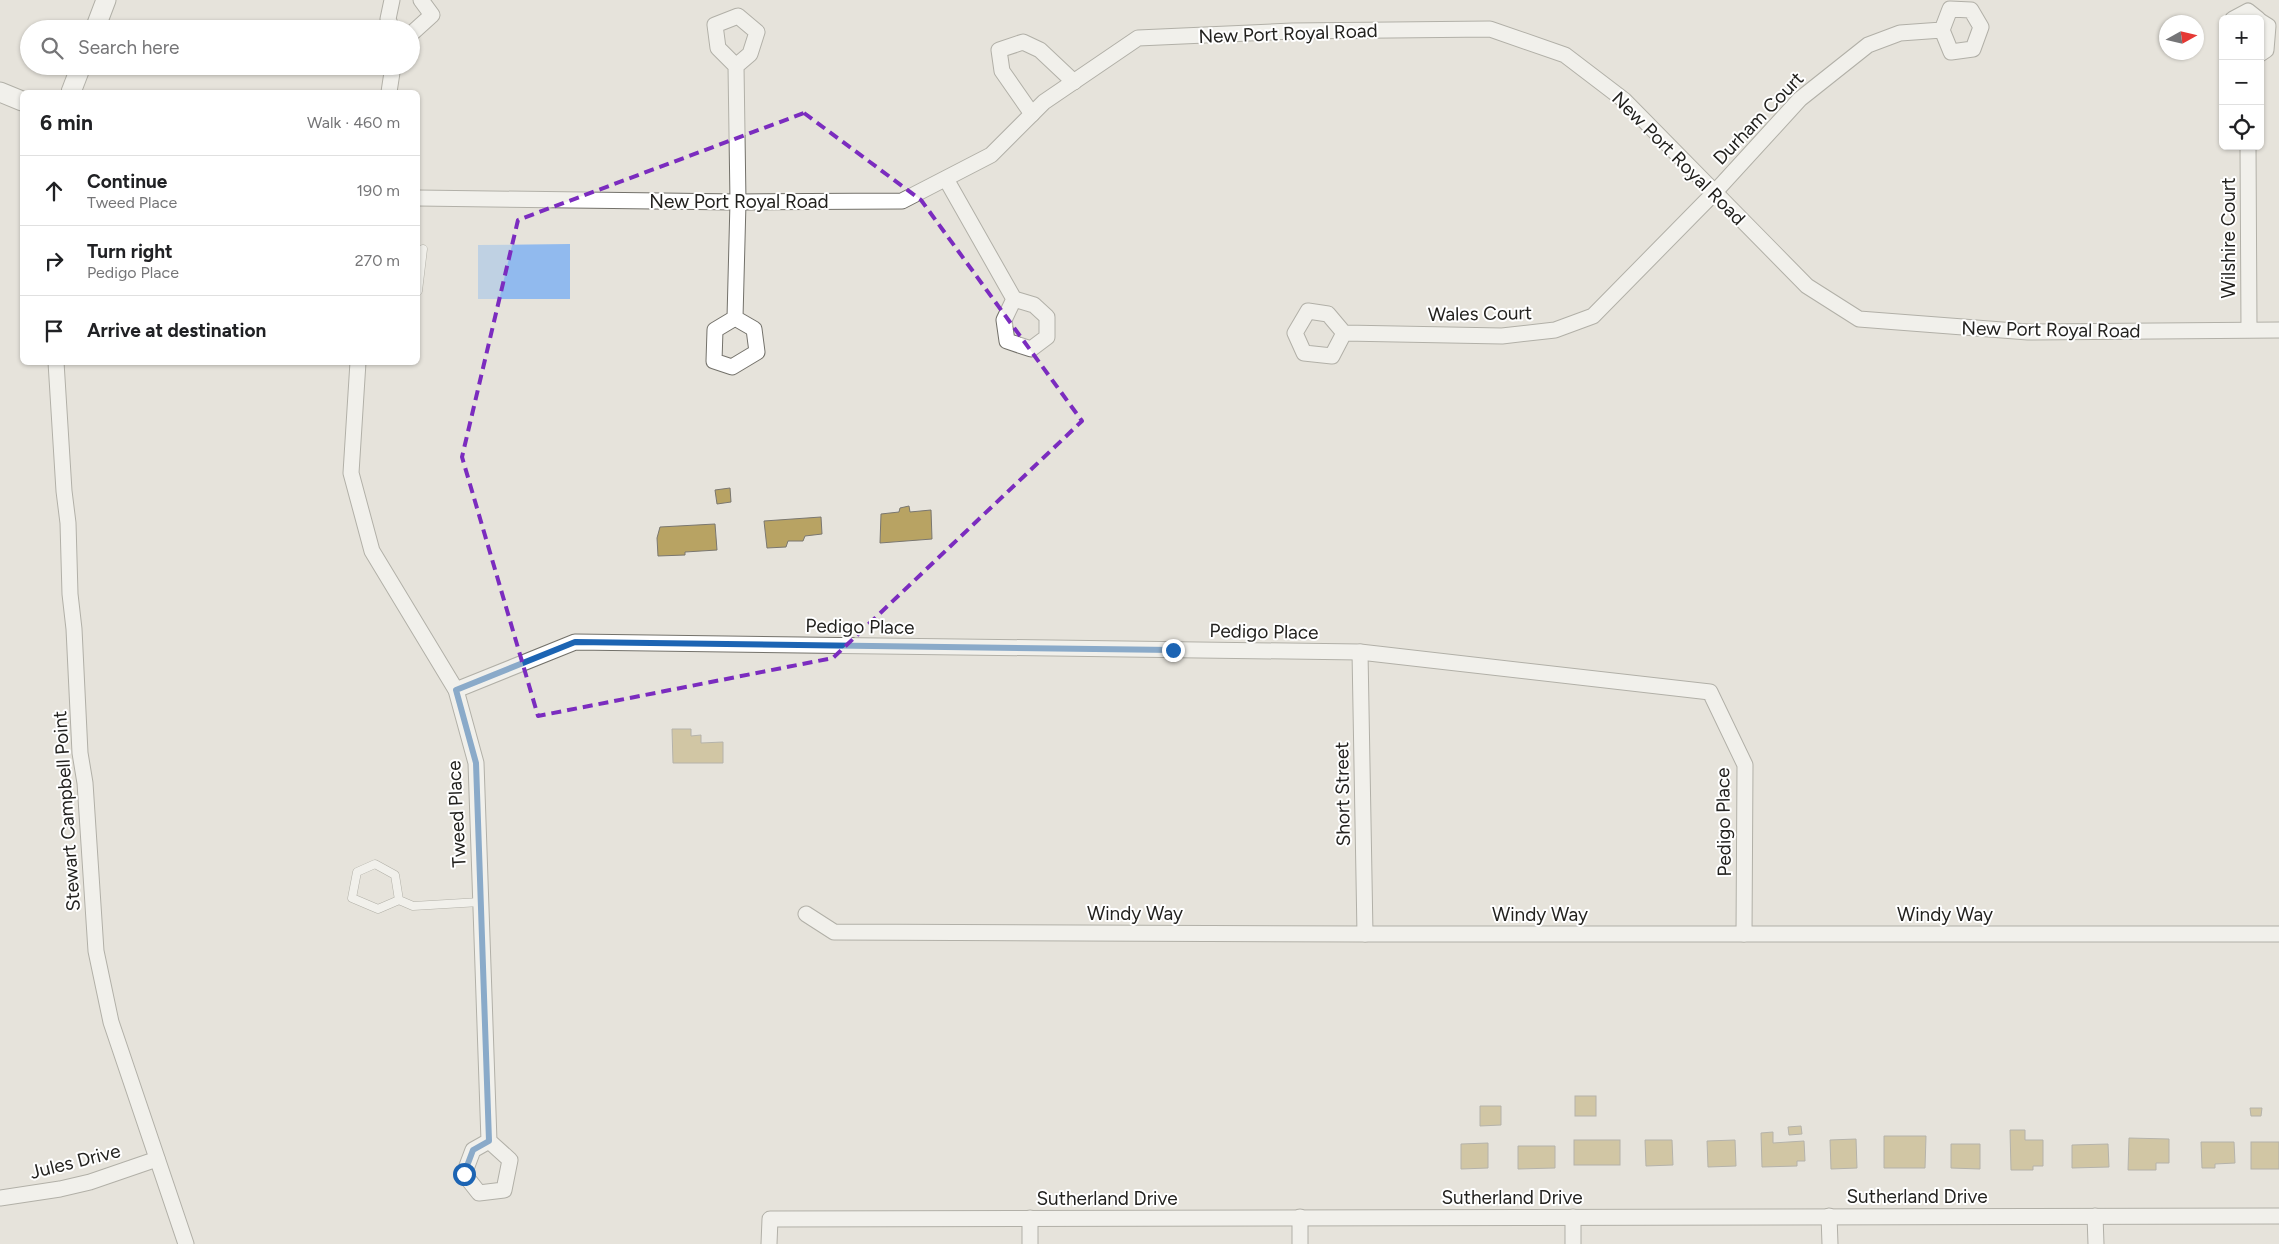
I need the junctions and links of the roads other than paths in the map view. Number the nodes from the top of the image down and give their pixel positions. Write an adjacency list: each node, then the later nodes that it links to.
1 (106, 0): 6 (street)
2 (392, 0): 7 (street)
3 (421, 0): 9 (street)
4 (2240, 15): 5 (street)
5 (2253, 15)
6 (98, 20)
7 (388, 20)
8 (2264, 23): 11 (street)
9 (420, 26)
10 (1942, 30): 23 (street, Durham Court)
11 (2264, 51)
12 (736, 66): 25 (street)
13 (78, 75): 16 (street)
14 (392, 75): 17 (street)
15 (1074, 82): 20 (street, New Port Royal Road); 20 (street); 23 (street, New Port Royal Road)
16 (72, 90)
17 (389, 90)
18 (0, 92): 19 (street)
19 (20, 100)
20 (1032, 114): 22 (street, New Port Royal Road)
21 (2248, 150): 30 (street, Wilshire Court)
22 (946, 179): 25 (street, New Port Royal Road); 28 (street)
23 (1714, 193): 30 (street, New Port Royal Road); 32 (street, Wales Court)
24 (420, 198): 25 (street, New Port Royal Road)
25 (738, 202): 29 (street)
26 (423, 249): 27 (lane)
27 (420, 274)
28 (1014, 299)
29 (735, 318)
30 (2249, 329): 31 (street, New Port Royal Road)
31 (2279, 330)
32 (1344, 333)
33 (56, 365): 44 (street, Stewart Campbell Point)
34 (358, 365): 36 (street, Tweed Place)
35 (1360, 652): 36 (street, Pedigo Place); 40 (street, Short Street); 41 (street, Pedigo Place)
36 (456, 690): 38 (street, Tweed Place)
37 (399, 900): 37 (lane); 38 (lane)
38 (480, 902): 43 (street, Tweed Place)
39 (806, 914): 40 (street, Windy Way)
40 (1365, 934): 41 (street, Windy Way)
41 (1744, 934): 42 (street, Windy Way)
42 (2279, 934)
43 (489, 1141)
44 (158, 1159): 45 (street, Jules Drive); 52 (street, Stewart Campbell Point)
45 (0, 1198)
46 (1829, 1216): 47 (street, Sutherland Drive); 50 (street, Sutherland Drive); 57 (street)
47 (2095, 1216): 48 (street, Sutherland Drive); 58 (street)
48 (2279, 1216)
49 (1300, 1217): 50 (street, Sutherland Drive); 51 (street, Sutherland Drive); 55 (street)
50 (1573, 1217): 56 (street)
51 (1030, 1218): 53 (street, Sutherland Drive); 54 (street)
52 (186, 1244)
53 (769, 1244)
54 (1030, 1244)
55 (1300, 1244)
56 (1573, 1244)
57 (1830, 1244)
58 (2096, 1244)

